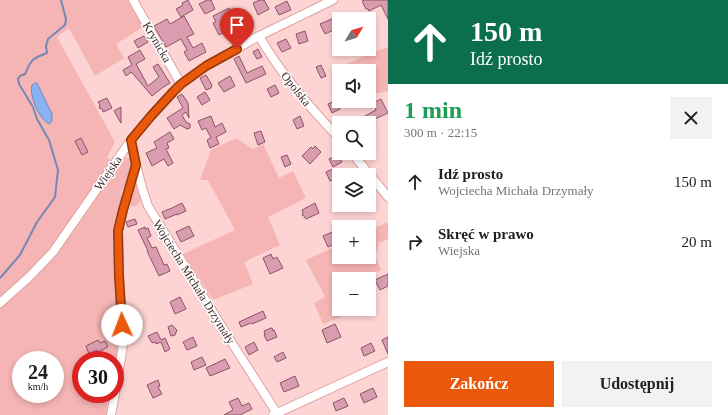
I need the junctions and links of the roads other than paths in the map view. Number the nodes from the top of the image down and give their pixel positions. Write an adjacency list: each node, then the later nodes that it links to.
1 (133, 0): 4 (street, Krynicka)
2 (333, 0): 3 (street, Wiejska)
3 (259, 36): 4 (street, Wiejska); 5 (street, Opolska)
4 (181, 84): 6 (street, Wiejska)
5 (332, 130)
6 (131, 140): 8 (street, Wojciecha Michała Drzymały); 10 (street, Wiejska)
7 (358, 160): 9 (street)
8 (136, 165): 11 (street); 14 (street, Wojciecha Michała Drzymały)
9 (388, 197)
10 (0, 303)
11 (122, 351)
12 (388, 362): 14 (street)
13 (113, 403): 15 (street)
14 (276, 414)
15 (111, 415)

